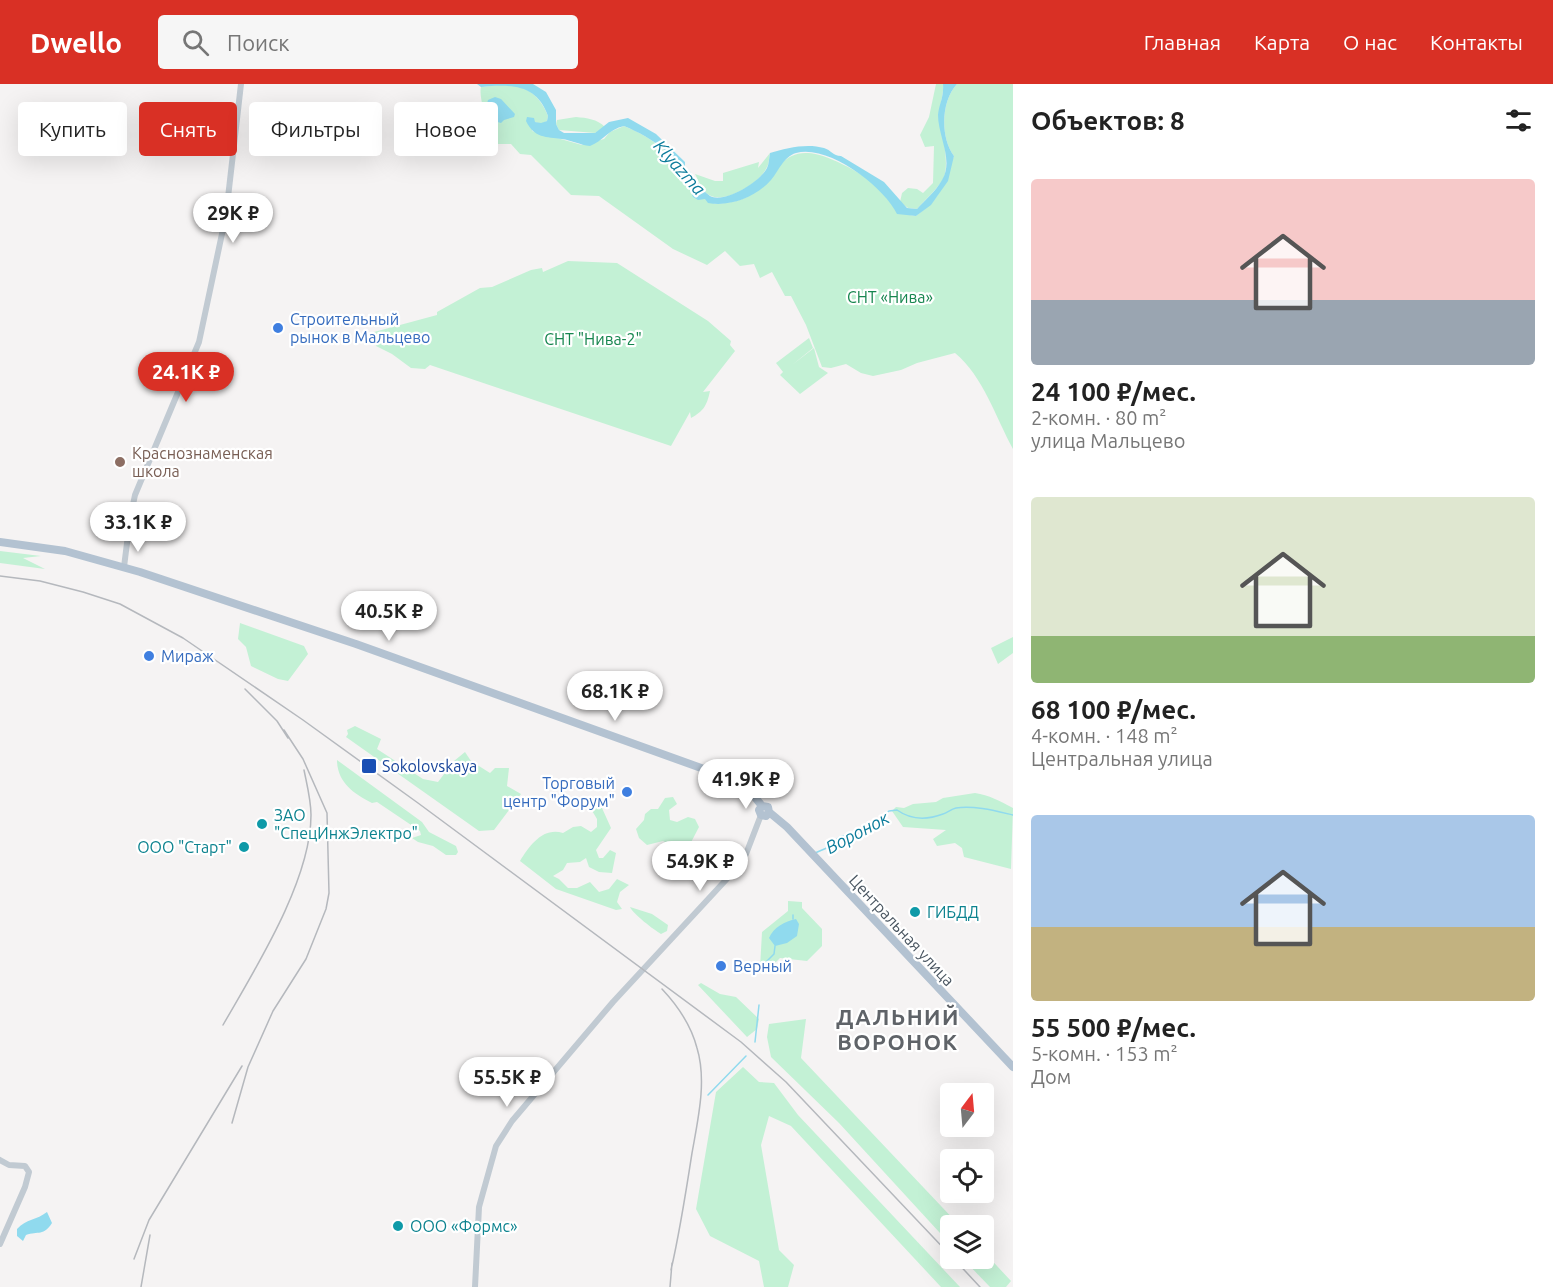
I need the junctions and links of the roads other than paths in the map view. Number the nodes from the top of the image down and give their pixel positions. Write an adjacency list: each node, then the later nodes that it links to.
1 (241, 84): 3 (street)
2 (0, 542): 3 (main road, Центральная улица)
3 (124, 567): 4 (main road, Центральная улица)
4 (764, 811): 5 (main road, Центральная улица); 8 (street)
5 (1013, 1067)
6 (0, 1160): 7 (street)
7 (0, 1244)
8 (475, 1287)

